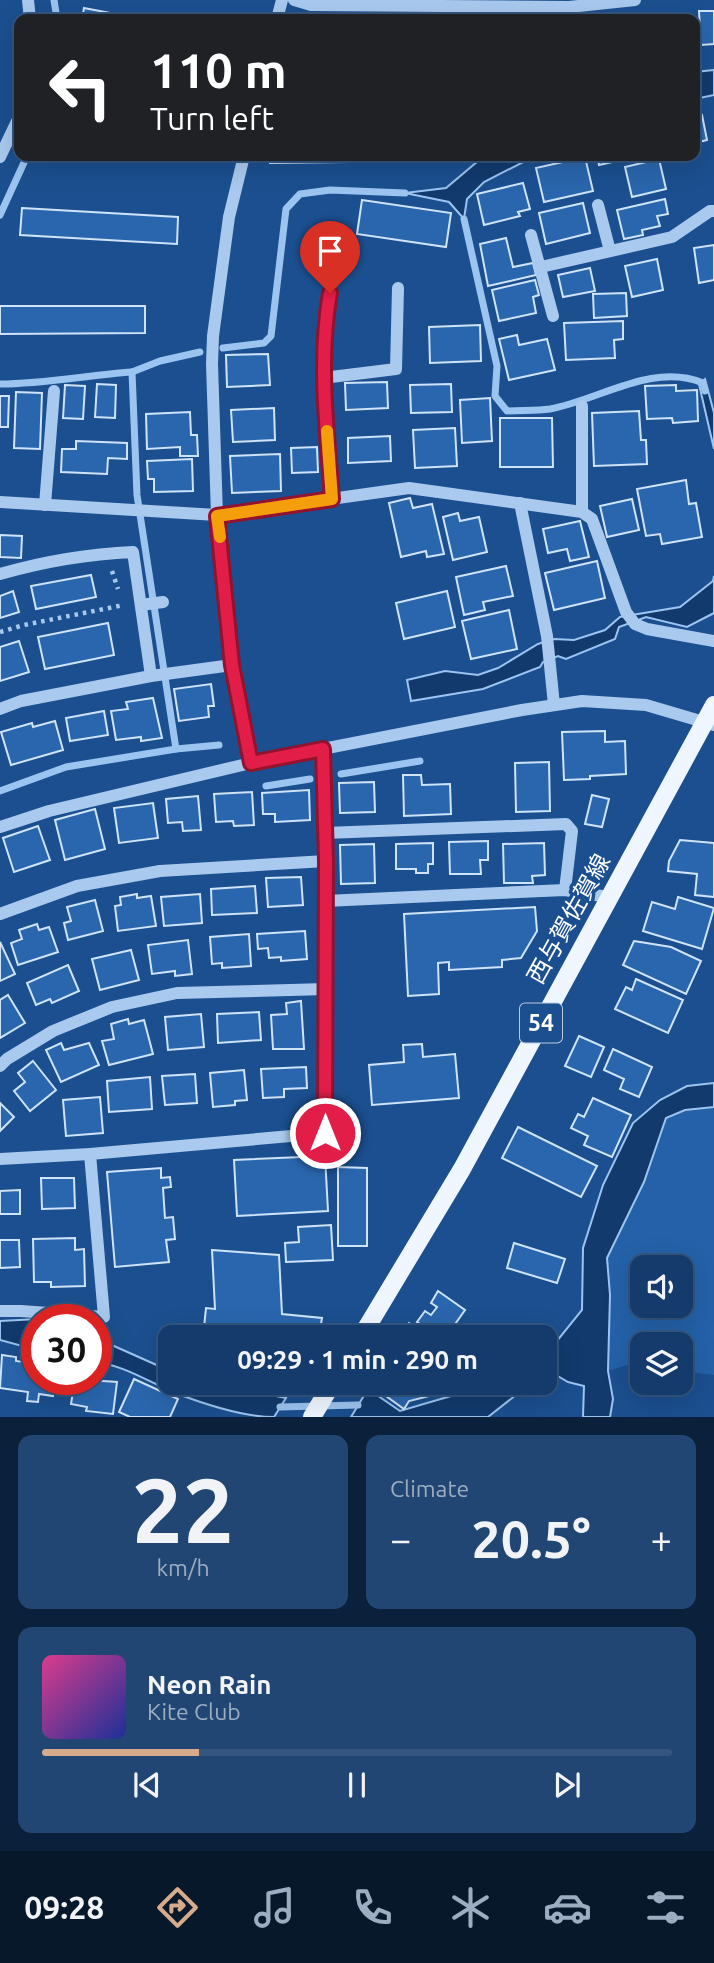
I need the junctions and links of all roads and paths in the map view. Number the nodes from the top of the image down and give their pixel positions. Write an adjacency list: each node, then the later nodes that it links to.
1 (294, 0): 2 (street)
2 (635, 0)
3 (14, 128): 4 (street)
4 (0, 157)
5 (243, 161): 22 (street)
6 (598, 205): 10 (street)
7 (714, 211): 10 (street)
8 (531, 235): 11 (street)
9 (338, 247): 14 (street)
10 (610, 251): 11 (street)
11 (541, 267): 13 (street)
12 (398, 288): 14 (street)
13 (553, 316)
14 (323, 378): 17 (street)
15 (54, 391): 20 (street)
16 (582, 406): 21 (street)
17 (332, 499): 19 (street); 22 (street)
18 (0, 502): 20 (street)
19 (520, 503): 21 (street); 31 (street)
20 (45, 505): 22 (street)
21 (582, 512): 28 (street)
22 (217, 516): 29 (street)
23 (0, 574): 26 (street)
24 (163, 602): 26 (street)
25 (124, 605): 27 (path)
26 (141, 605): 30 (street)
27 (0, 632)
28 (714, 641)
29 (232, 665): 30 (street); 35 (street)
30 (154, 676): 32 (street)
31 (554, 705): 33 (street); 34 (street)
32 (0, 709)
33 (711, 717): 40 (main road, 西与賀佐賀線 / 54)
34 (323, 749): 35 (street); 37 (street)
35 (251, 763): 36 (street)
36 (0, 827)
37 (325, 833): 38 (street); 39 (street)
38 (326, 861): 41 (street); 42 (street)
39 (565, 890): 40 (street); 41 (street)
40 (608, 897): 48 (main road, 西与賀佐賀線 / 54)
41 (325, 901): 43 (street)
42 (0, 914)
43 (326, 989): 44 (street); 45 (street)
44 (0, 1066)
45 (90, 1154): 46 (street); 47 (street)
46 (0, 1159)
47 (0, 1311)
48 (368, 1325)
49 (325, 1395): 50 (main road)
50 (312, 1417)

